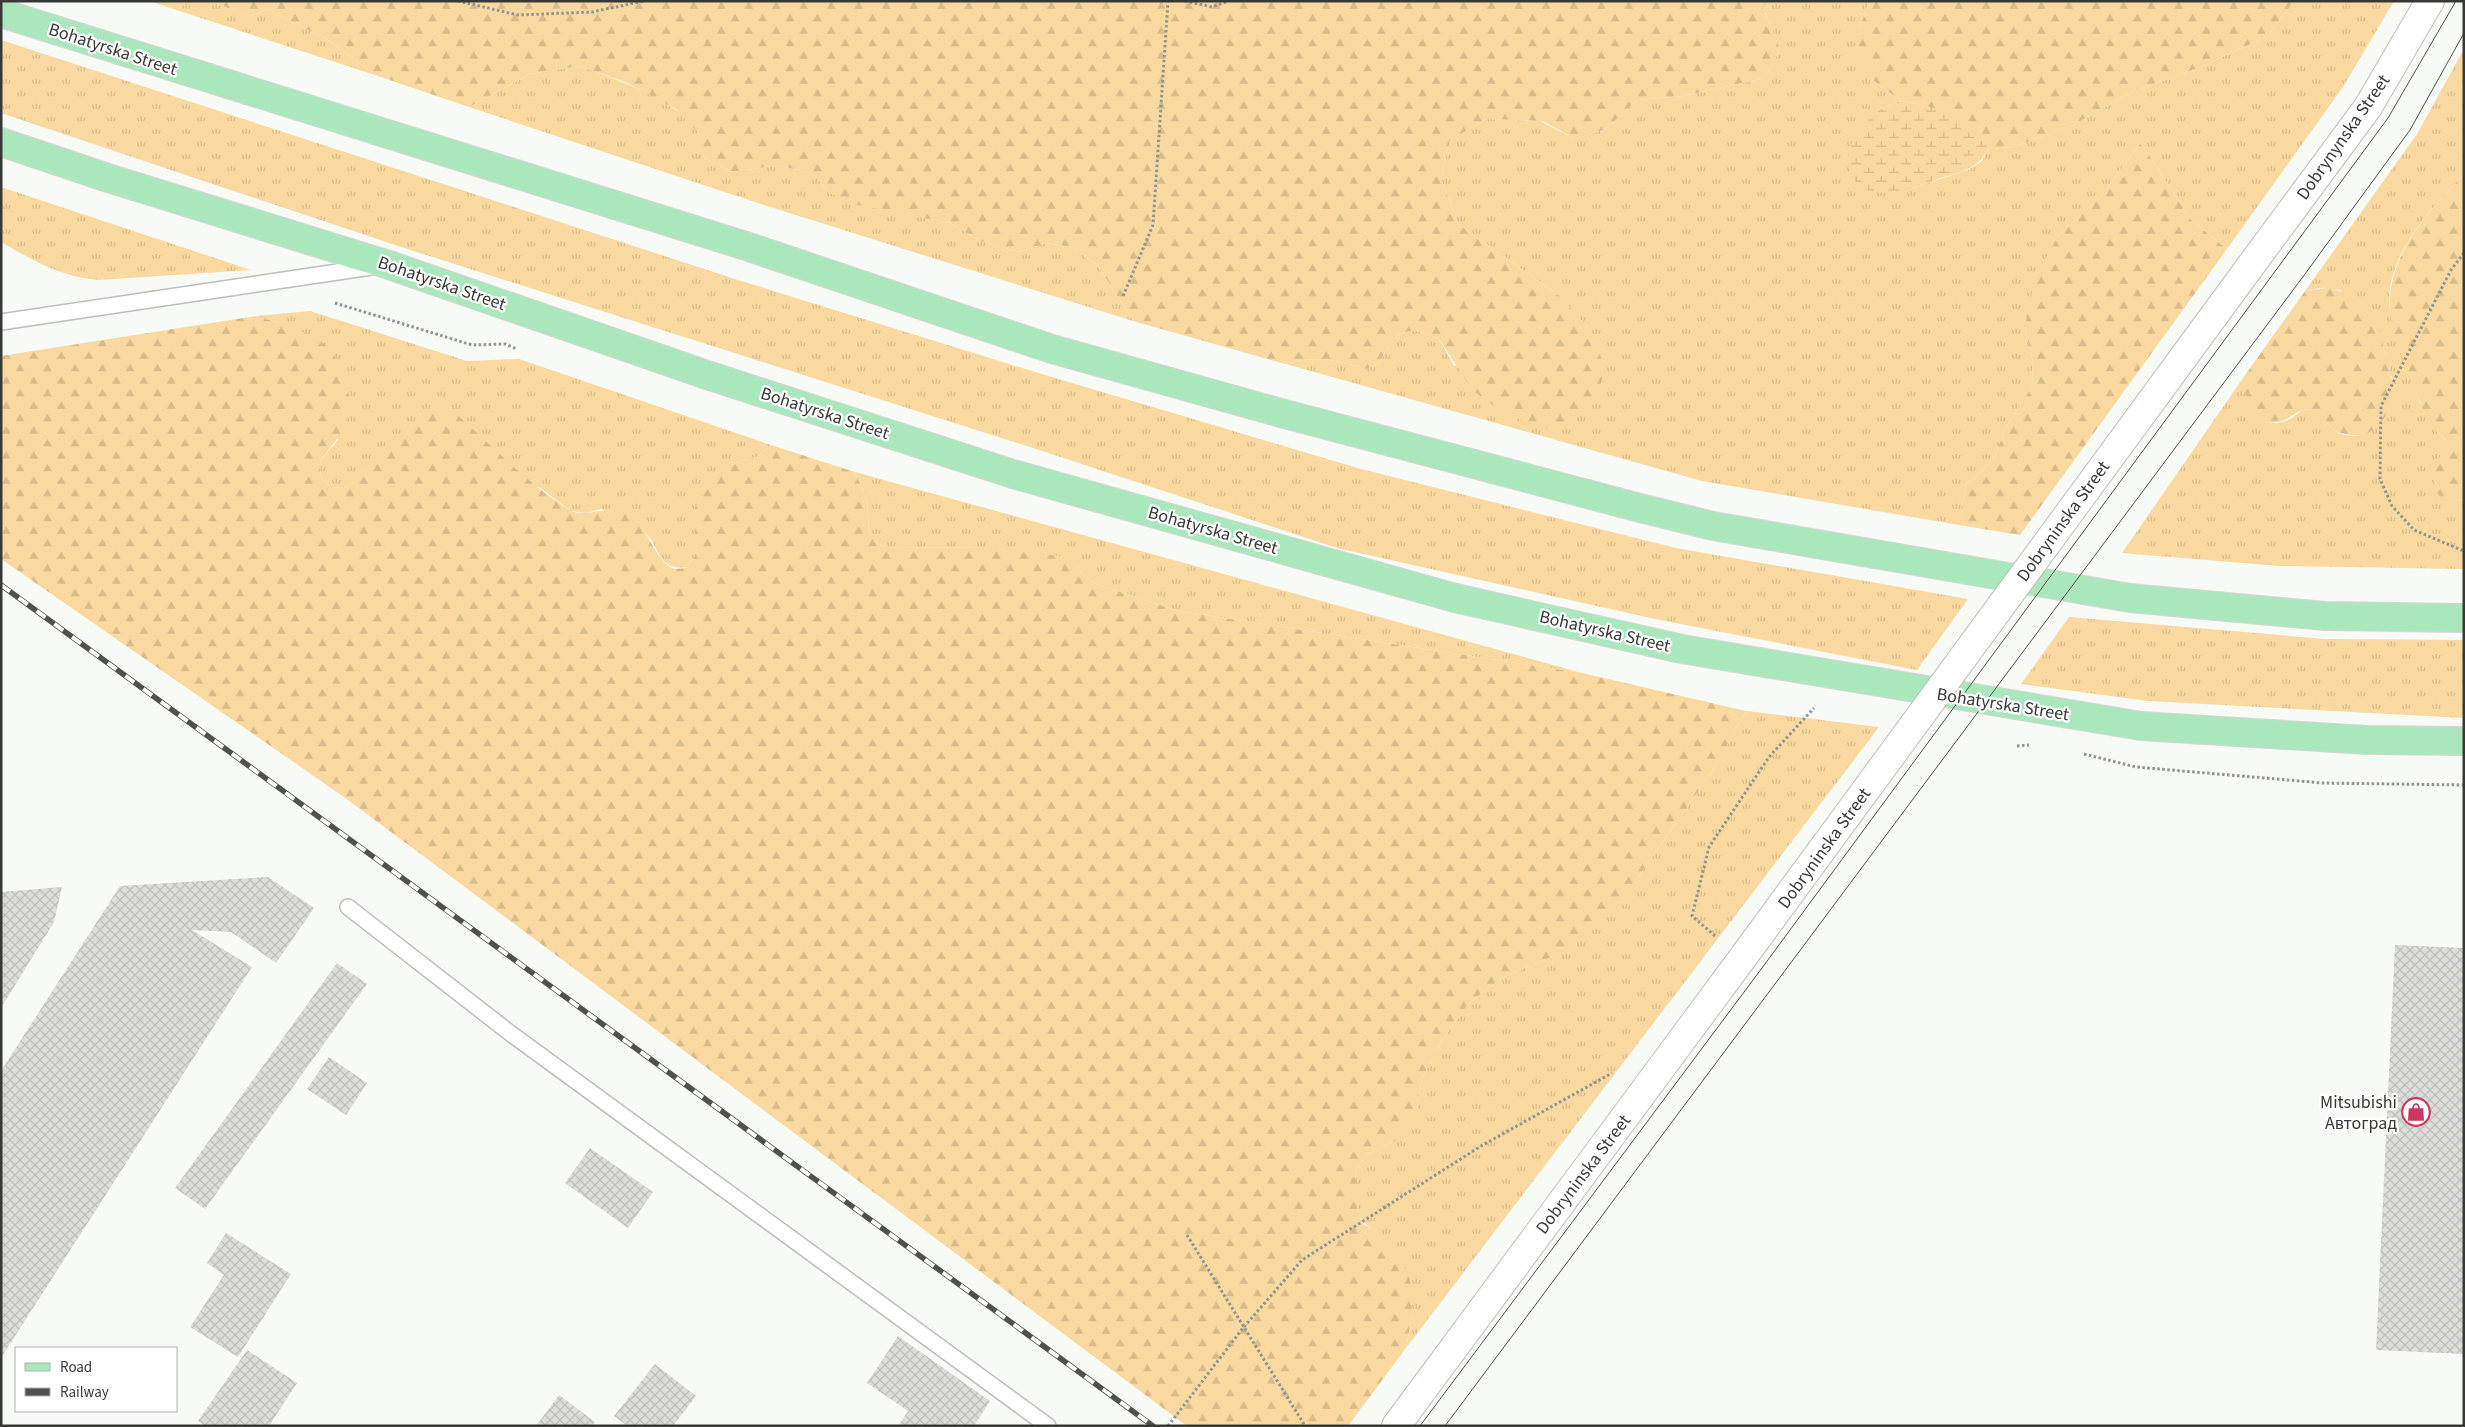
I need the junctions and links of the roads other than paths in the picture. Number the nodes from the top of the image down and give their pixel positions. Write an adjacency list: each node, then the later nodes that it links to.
1 (2430, 1): 5 (street, Dobrynynska Street)
2 (1, 13): 7 (main road, Bohatyrska Street)
3 (1, 142): 4 (main road, Bohatyrska Street)
4 (389, 265): 6 (lane); 8 (main road, Bohatyrska Street)
5 (2249, 268): 11 (street, Dobryninska Street, bridge)
6 (1, 322)
7 (2464, 618)
8 (2464, 741)
9 (348, 907): 10 (lane)
10 (1048, 1426)
11 (1396, 1426)

